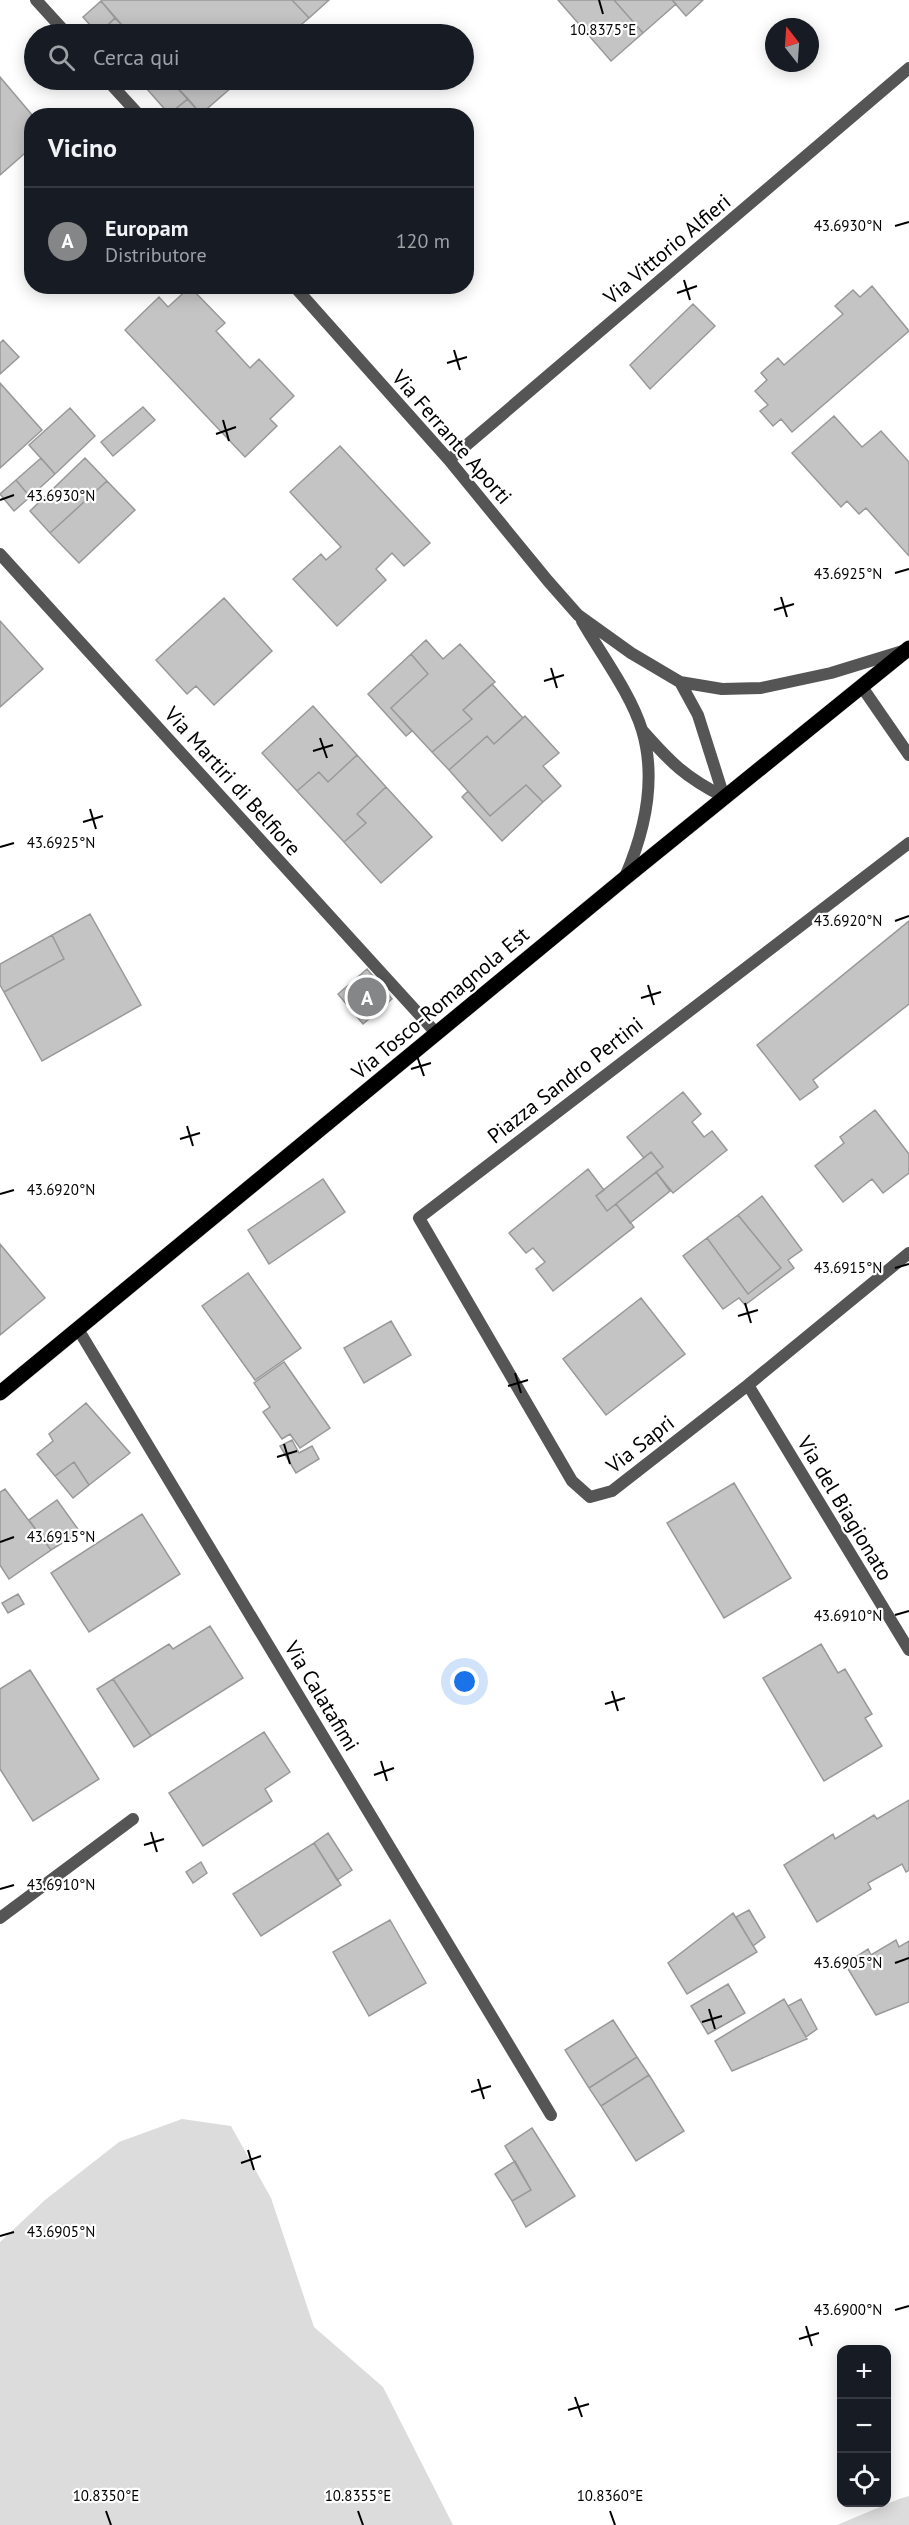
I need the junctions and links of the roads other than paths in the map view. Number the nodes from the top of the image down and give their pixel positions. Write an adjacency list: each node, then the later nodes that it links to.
1 (36, 0): 2 (street)
2 (58, 24)
3 (909, 68): 7 (street, Via Vittorio Alfieri)
4 (116, 90): 5 (street)
5 (133, 108)
6 (301, 294): 7 (street, Via Ferrante Aporti)
7 (449, 459): 9 (street, Via Ferrante Aporti)
8 (0, 554): 18 (street, Via Martiri di Belfiore)
9 (579, 615): 11 (street); 13 (street)
10 (908, 649): 11 (street); 12 (main road, Via Tosco-Romagnola Est)
11 (680, 682): 15 (street)
12 (862, 687): 14 (street); 15 (main road, Via Tosco-Romagnola Est)
13 (642, 729): 15 (street); 17 (street)
14 (909, 755)
15 (724, 796): 17 (main road, Via Tosco-Romagnola Est)
16 (909, 843): 19 (street, Piazza Sandro Pertini)
17 (625, 878): 18 (main road, Via Tosco-Romagnola Est)
18 (437, 1034): 21 (main road, Via Tosco-Romagnola Est)
19 (419, 1218): 22 (street, Via Sapri)
20 (909, 1252): 22 (street, Via Sapri)
21 (78, 1329): 23 (main road, Via Tosco-Romagnola Est); 27 (street, Via Calatafimi)
22 (748, 1385): 24 (street, Via del Biagionato)
23 (0, 1393)
24 (909, 1650)
25 (133, 1819): 26 (street)
26 (0, 1918)
27 (551, 2115)

